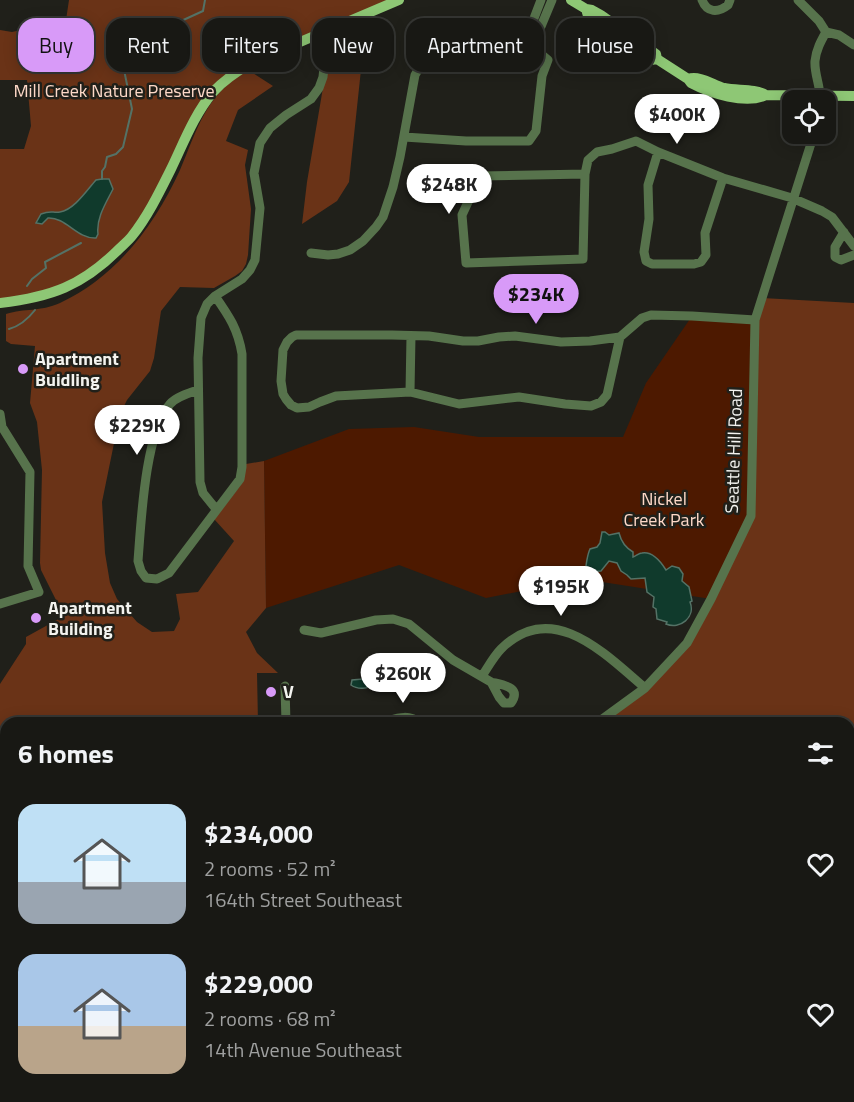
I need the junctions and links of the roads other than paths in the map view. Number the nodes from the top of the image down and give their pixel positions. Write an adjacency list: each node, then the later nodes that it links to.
1 (399, 0): 8 (main road)
2 (542, 0): 9 (street)
3 (552, 0): 10 (street)
4 (571, 0): 20 (main road)
5 (702, 0): 6 (street)
6 (730, 0)
7 (798, 0): 11 (street)
8 (357, 18)
9 (535, 18)
10 (544, 19)
11 (826, 32): 13 (street); 19 (street)
12 (312, 37): 34 (main road)
13 (854, 45)
14 (544, 57): 15 (street)
15 (544, 71)
16 (324, 72): 33 (street)
17 (417, 72): 23 (street)
18 (544, 72): 23 (street)
19 (819, 90)
20 (782, 96)
21 (854, 96): 22 (main road)
22 (836, 97)
23 (404, 137): 31 (street)
24 (811, 144): 28 (street, Seattle Hill Road)
25 (658, 152): 26 (street); 27 (street); 27 (street)
26 (585, 174): 26 (street)
27 (723, 178): 28 (street)
28 (792, 198): 29 (street); 35 (street, Seattle Hill Road)
29 (844, 232): 30 (street); 32 (street)
30 (854, 246)
31 (311, 253)
32 (854, 255)
33 (215, 296): 38 (street); 41 (street)
34 (0, 303)
35 (755, 320): 37 (street); 47 (street, Seattle Hill Road)
36 (411, 336): 37 (street); 39 (street); 39 (street)
37 (620, 337): 39 (street)
38 (198, 390): 41 (street); 41 (street)
39 (410, 392)
40 (0, 414): 42 (street)
41 (216, 509)
42 (0, 604)
43 (304, 630): 44 (street)
44 (482, 676): 45 (street); 47 (street)
45 (491, 682)
46 (285, 686): 48 (street)
47 (645, 688): 49 (street, Seattle Hill Road)
48 (286, 717)
49 (605, 717)

